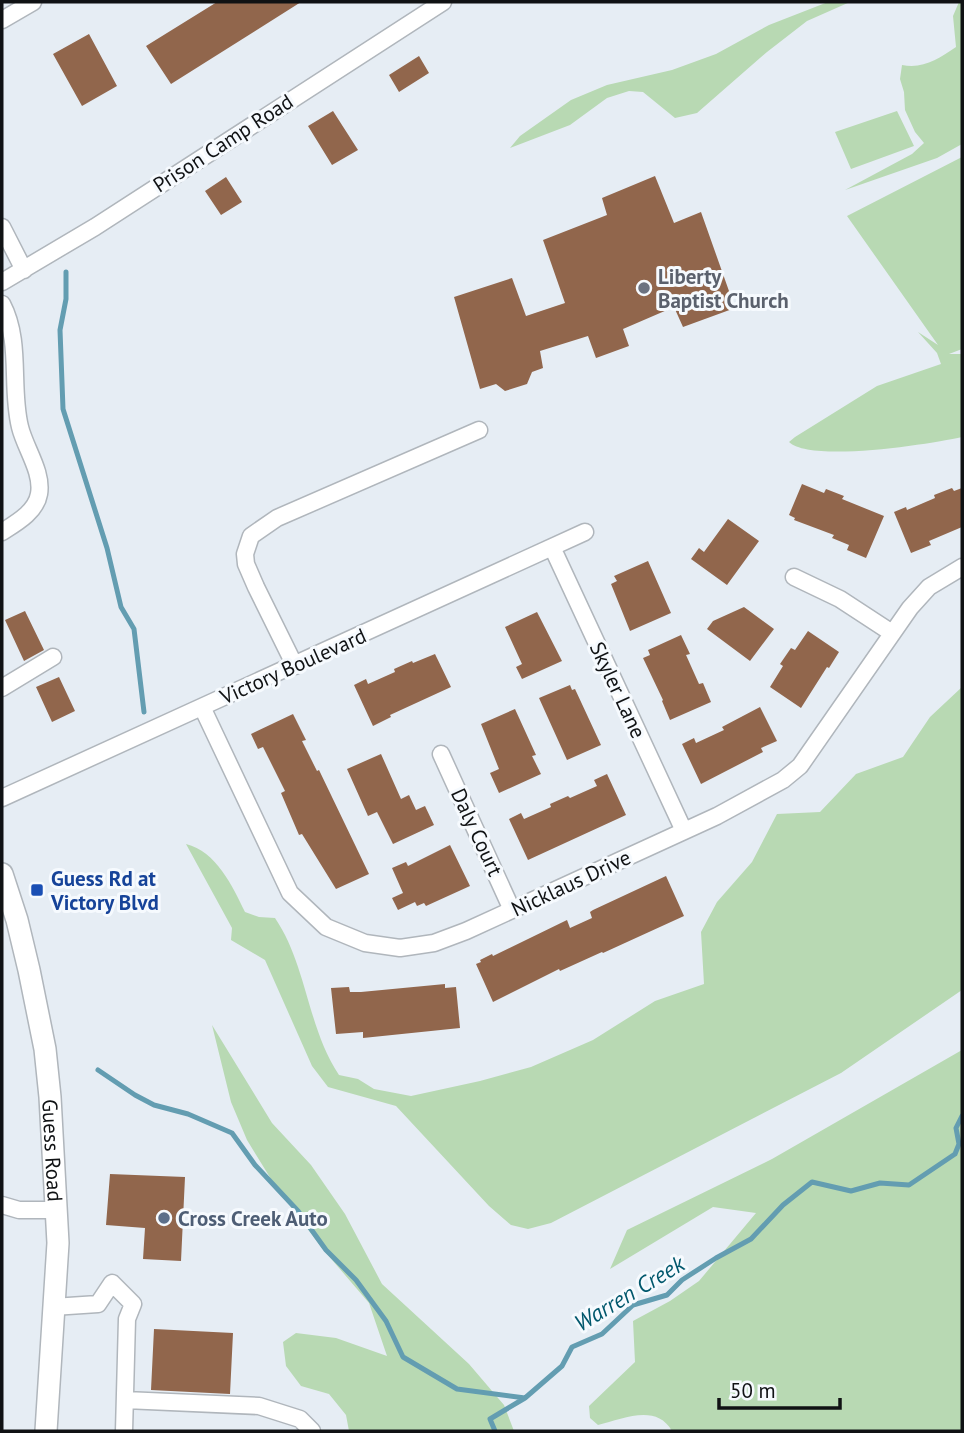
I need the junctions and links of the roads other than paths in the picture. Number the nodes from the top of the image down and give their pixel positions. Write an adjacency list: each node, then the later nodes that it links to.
1 (33, 2): 3 (street)
2 (442, 2): 5 (street, Prison Camp Road)
3 (2, 20)
4 (2, 227): 5 (street)
5 (24, 270): 6 (street, Prison Camp Road)
6 (2, 282)
7 (2, 304): 8 (street)
8 (12, 388): 9 (street); 11 (street)
9 (2, 403)
10 (478, 430): 18 (street)
11 (2, 532)
12 (585, 532): 13 (street, Victory Boulevard)
13 (552, 547): 18 (street, Victory Boulevard); 23 (street, Skyler Lane)
14 (962, 567): 16 (street, Nicklaus Drive)
15 (794, 577): 16 (street)
16 (892, 633): 23 (street, Nicklaus Drive)
17 (53, 657): 19 (street)
18 (295, 666): 20 (street, Victory Boulevard)
19 (2, 688)
20 (202, 707): 22 (street, Victory Boulevard); 25 (street, Nicklaus Drive)
21 (441, 754): 25 (street, Daly Court)
22 (2, 798)
23 (684, 831): 25 (street, Nicklaus Drive)
24 (2, 874): 27 (main road, Guess Road)
25 (512, 910)
26 (2, 1205): 27 (street)
27 (57, 1210): 28 (main road, Guess Road)
28 (53, 1307): 29 (street); 30 (main road, Guess Road)
29 (125, 1400): 31 (street); 32 (street)
30 (46, 1431)
31 (124, 1431)
32 (312, 1431)

